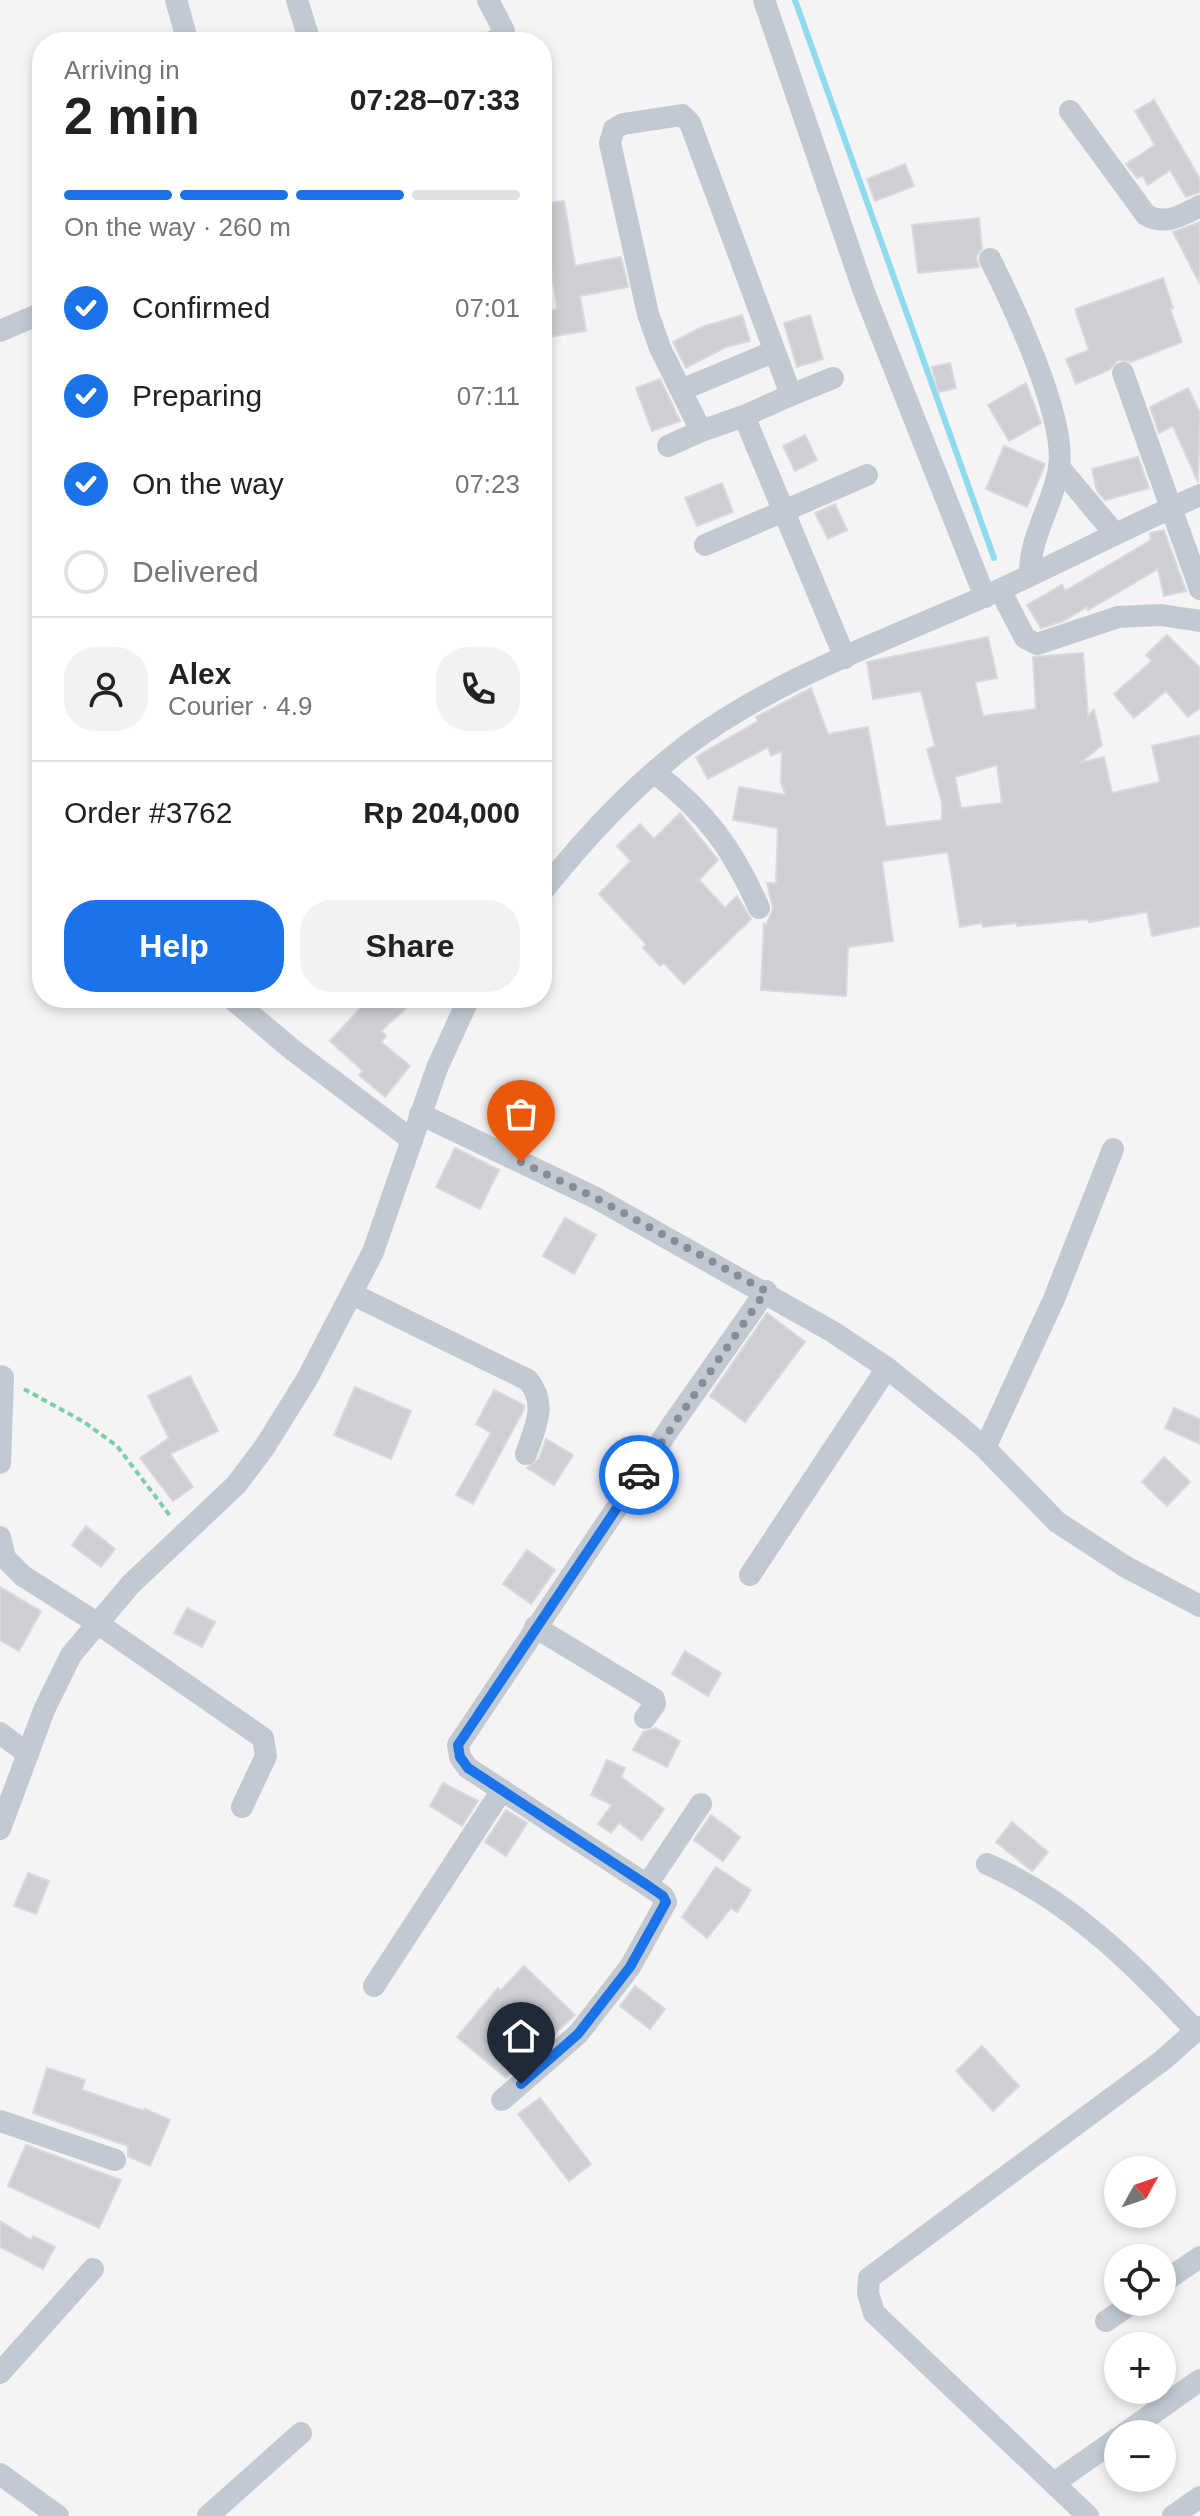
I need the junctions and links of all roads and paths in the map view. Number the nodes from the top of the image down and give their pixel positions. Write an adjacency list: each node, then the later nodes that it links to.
1 (176, 0): 5 (street)
2 (297, 0): 6 (street)
3 (488, 0): 7 (street)
4 (764, 0): 30 (street)
5 (185, 32)
6 (307, 32)
7 (504, 32)
8 (1070, 111): 9 (street)
9 (1200, 206)
10 (990, 259): 21 (street)
11 (32, 317): 12 (street)
12 (0, 331)
13 (773, 352): 16 (street); 16 (street); 17 (street)
14 (1123, 373): 24 (street)
15 (833, 378): 17 (street)
16 (681, 390): 19 (street)
17 (791, 395): 18 (street)
18 (744, 416): 19 (street); 25 (street)
19 (701, 431): 20 (street)
20 (668, 446)
21 (1059, 467): 26 (street); 28 (street)
22 (867, 475): 25 (street)
23 (1200, 495): 24 (street)
24 (1172, 507): 26 (street); 29 (street)
25 (783, 511): 27 (street); 32 (street)
26 (1115, 534): 28 (street)
27 (705, 545)
28 (1030, 575): 30 (street)
29 (1200, 589)
30 (992, 594): 31 (street); 32 (street)
31 (1200, 621)
32 (845, 658): 33 (street)
33 (655, 773): 34 (street); 35 (street)
34 (552, 881)
35 (759, 908)
36 (243, 1008): 39 (street)
37 (464, 1008): 38 (street)
38 (420, 1114): 39 (street); 41 (street)
39 (412, 1140): 42 (street)
40 (1113, 1149): 45 (street)
41 (766, 1291): 43 (street); 53 (street)
42 (352, 1294): 46 (street); 48 (street)
43 (887, 1368): 45 (street); 50 (street)
44 (1, 1377): 47 (street); 48 (path)
45 (985, 1448): 51 (street)
46 (526, 1454)
47 (0, 1463)
48 (184, 1536): 52 (street)
49 (0, 1537): 52 (street)
50 (750, 1575)
51 (1200, 1606)
52 (97, 1623): 56 (street); 59 (street)
53 (535, 1627): 54 (street); 57 (street)
54 (645, 1718)
55 (0, 1733): 56 (street)
56 (28, 1754): 60 (street)
57 (502, 1790): 62 (street); 63 (street)
58 (701, 1804): 62 (street)
59 (242, 1807)
60 (0, 1829)
61 (987, 1864): 64 (street)
62 (647, 1885): 65 (street)
63 (374, 1986)
64 (1198, 2029): 79 (street)
65 (502, 2100)
66 (0, 2121): 67 (street)
67 (115, 2160)
68 (1200, 2257): 70 (street)
69 (93, 2269): 73 (street)
70 (1176, 2273)
71 (1113, 2316): 72 (street)
72 (1106, 2321)
73 (0, 2373)
74 (1200, 2380): 75 (street)
75 (1144, 2420)
76 (301, 2433): 82 (street)
77 (1104, 2448): 79 (street)
78 (0, 2474): 81 (street)
79 (1054, 2483): 83 (street)
80 (1200, 2497): 84 (street)
81 (58, 2516)
82 (208, 2516)
83 (1088, 2516)
84 (1173, 2516)

